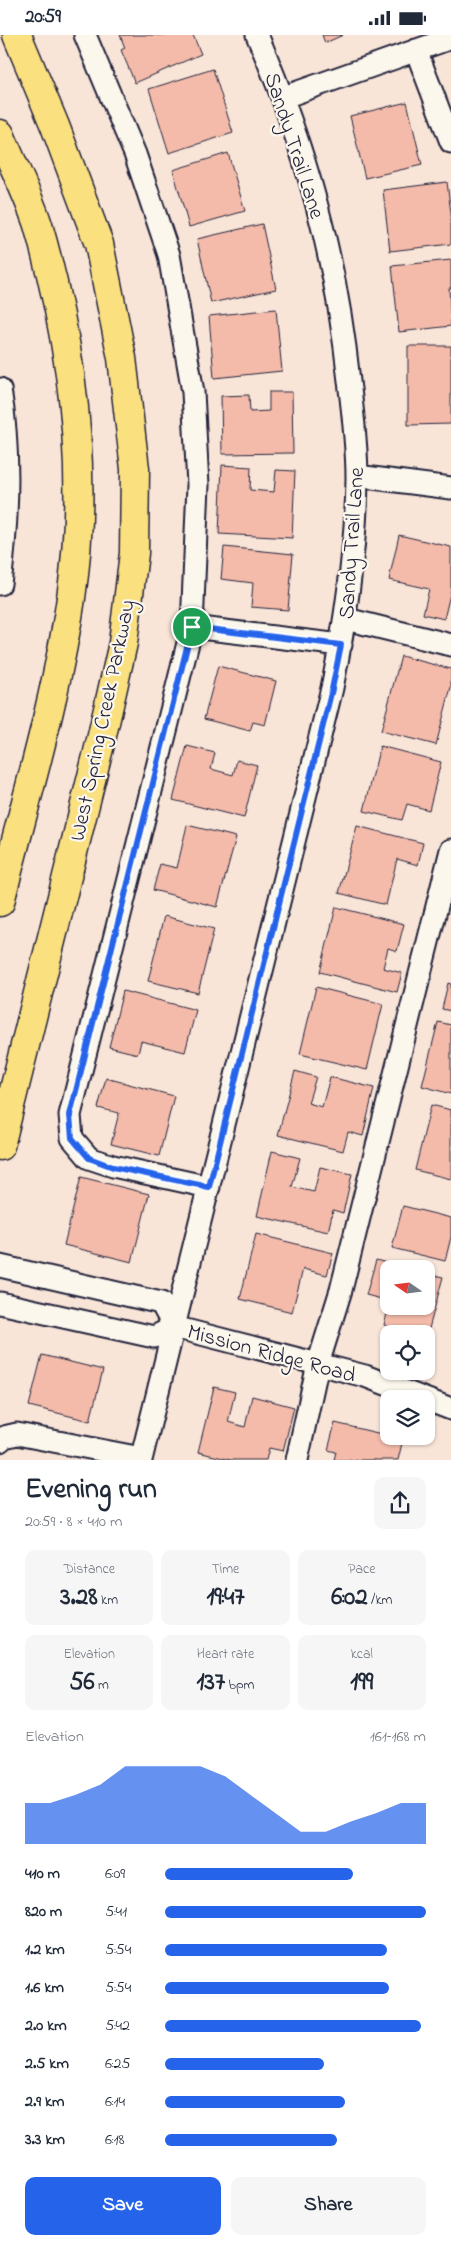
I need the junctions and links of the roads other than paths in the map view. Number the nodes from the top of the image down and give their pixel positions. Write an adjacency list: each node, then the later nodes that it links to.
1 (17, 35): 19 (main road, West Spring Creek Parkway)
2 (85, 35): 14 (street)
3 (257, 35): 6 (street, Sandy Trail Lane)
4 (451, 38): 5 (street)
5 (416, 50): 6 (street); 8 (street)
6 (284, 97): 10 (street, Sandy Trail Lane)
7 (0, 134): 18 (main road)
8 (451, 142)
9 (0, 389): 12 (street)
10 (357, 476): 11 (street); 13 (street, Sandy Trail Lane)
11 (451, 488)
12 (0, 584)
13 (346, 619): 15 (street, Sandy Trail Lane); 16 (street)
14 (192, 627): 15 (street); 20 (street)
15 (341, 645): 20 (street, Sandy Trail Lane)
16 (451, 645)
17 (451, 850): 24 (street)
18 (0, 902)
19 (0, 1146)
20 (209, 1187): 23 (street, Sandy Trail Lane)
21 (0, 1267): 23 (street, Mission Ridge Road)
22 (0, 1303): 23 (street, Mission Ridge Road)
23 (174, 1327): 24 (street, Mission Ridge Road); 27 (street, Sandy Trail Lane)
24 (318, 1364): 25 (street, Mission Ridge Road); 28 (street)
25 (451, 1409)
26 (0, 1441): 27 (street)
27 (141, 1459)
28 (297, 1460)

